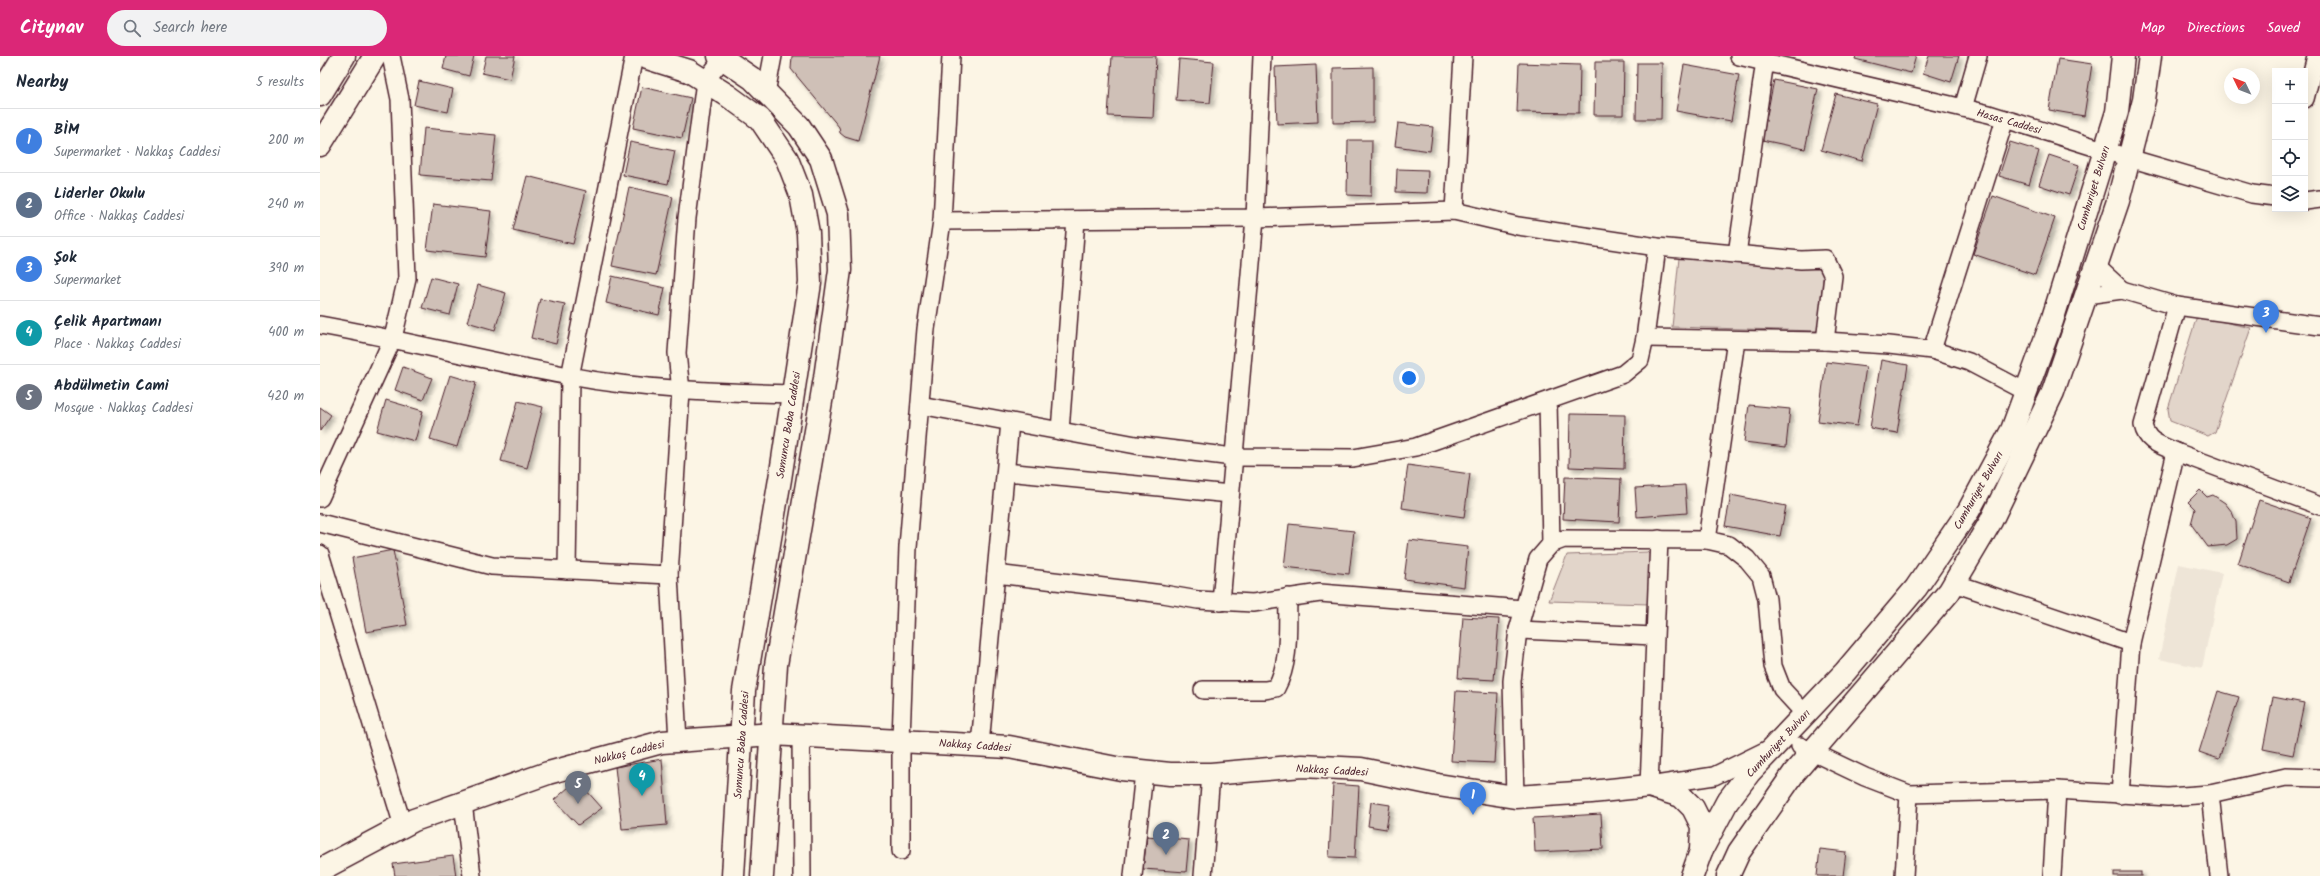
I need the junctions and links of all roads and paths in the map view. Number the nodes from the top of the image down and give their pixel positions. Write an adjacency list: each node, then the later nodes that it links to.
1 (344, 56): 17 (main road)
2 (375, 56): 24 (main road)
3 (391, 56): 44 (street)
4 (634, 56): 49 (street)
5 (641, 56): 18 (main road, Somuncu Baba Caddesi)
6 (774, 56): 20 (street)
7 (951, 56): 33 (street)
8 (1262, 56): 31 (street)
9 (1463, 56): 30 (street)
10 (1739, 56): 16 (street, Hasas Caddesi)
11 (1978, 56): 22 (street)
12 (2123, 56): 25 (main road, Cumhuriyet Bulvarı)
13 (2150, 56): 26 (main road, Cumhuriyet Bulvarı)
14 (2316, 56): 19 (street)
15 (723, 57): 18 (street); 20 (main road)
16 (1765, 61): 22 (street, Hasas Caddesi); 35 (street)
17 (326, 76): 21 (main road)
18 (704, 81): 50 (street); 52 (main road, Somuncu Baba Caddesi)
19 (2308, 87)
20 (766, 93): 80 (main road)
21 (320, 95)
22 (1963, 108): 23 (street, Hasas Caddesi)
23 (2005, 119): 25 (street, Hasas Caddesi); 48 (street)
24 (320, 145)
25 (2105, 149): 26 (street, Hasas Caddesi); 36 (main road, Cumhuriyet Bulvarı)
26 (2129, 158): 27 (street, Hasas Caddesi); 37 (main road, Cumhuriyet Bulvarı)
27 (2272, 197)
28 (2320, 200): 29 (street)
29 (2308, 202)
30 (1454, 211): 31 (street); 34 (street)
31 (1255, 218): 32 (street); 58 (street)
32 (1076, 220): 33 (street); 56 (street)
33 (942, 221): 54 (street)
34 (1657, 247): 35 (street); 45 (street)
35 (1737, 254): 47 (street)
36 (2070, 262): 37 (main road); 38 (main road, Cumhuriyet Bulvarı)
37 (2096, 266): 39 (street); 40 (main road, Cumhuriyet Bulvarı)
38 (2062, 286): 40 (main road); 51 (main road, Cumhuriyet Bulvarı)
39 (2122, 290): 40 (street); 41 (street)
40 (2086, 295): 71 (main road, Cumhuriyet Bulvarı)
41 (2177, 306): 43 (street); 57 (street)
42 (320, 325): 44 (street)
43 (2320, 326)
44 (393, 338): 49 (street); 61 (street)
45 (1645, 338): 46 (street); 53 (street)
46 (1736, 340): 47 (street); 65 (street)
47 (1825, 341): 48 (street)
48 (1932, 350): 51 (street)
49 (570, 377): 50 (street); 68 (street)
50 (680, 391): 52 (street); 70 (street)
51 (2026, 392): 79 (main road, Cumhuriyet Bulvarı)
52 (793, 394): 82 (main road, Somuncu Baba Caddesi)
53 (1548, 401): 58 (street); 66 (street)
54 (920, 405): 55 (street); 83 (street)
55 (1010, 422): 56 (street); 59 (street)
56 (1060, 431): 58 (street)
57 (2176, 452): 62 (street); 77 (street)
58 (1233, 457): 60 (street)
59 (1006, 472): 60 (street); 69 (street)
60 (1230, 494): 73 (street)
61 (320, 498)
62 (2320, 506)
63 (320, 522): 68 (street)
64 (1659, 539): 65 (street); 66 (street); 76 (street)
65 (1706, 540): 79 (street)
66 (1550, 544): 74 (street)
67 (320, 554): 98 (street)
68 (567, 570): 70 (street)
69 (996, 574): 73 (street); 85 (street)
70 (669, 575): 84 (street)
71 (1954, 583): 77 (street); 86 (main road, Cumhuriyet Bulvarı)
72 (1288, 597): 73 (street); 74 (street); 78 (street)
73 (1221, 602)
74 (1523, 609): 75 (street)
75 (1518, 630): 76 (street); 95 (street)
76 (1654, 636): 90 (street)
77 (2131, 643): 94 (street)
78 (1203, 690)
79 (1805, 714): 86 (main road, Cumhuriyet Bulvarı)
80 (772, 734): 81 (main road, Nakkaş Caddesi); 82 (main road, Nakkaş Caddesi); 105 (main road)
81 (801, 735): 83 (main road, Nakkaş Caddesi); 106 (street)
82 (741, 736): 84 (main road, Nakkaş Caddesi); 104 (main road, Somuncu Baba Caddesi)
83 (901, 739): 85 (main road, Nakkaş Caddesi); 100 (street)
84 (678, 741): 96 (main road, Nakkaş Caddesi)
85 (980, 745): 87 (main road, Nakkaş Caddesi)
86 (1791, 746): 90 (street); 92 (street); 97 (main road, Cumhuriyet Bulvarı); 99 (main road, Cumhuriyet Bulvarı)
87 (1144, 772): 88 (main road, Nakkaş Caddesi); 107 (street)
88 (1211, 774): 95 (main road, Nakkaş Caddesi); 108 (street)
89 (2320, 778): 93 (street)
90 (1649, 786): 95 (main road, Nakkaş Caddesi); 101 (main road)
91 (2057, 790): 92 (street); 94 (street); 112 (street)
92 (1909, 794): 111 (street)
93 (2210, 794): 94 (street); 113 (street)
94 (2120, 795)
95 (1515, 796)
96 (463, 803): 98 (main road, Nakkaş Caddesi); 103 (street)
97 (1721, 812): 99 (main road); 101 (main road, Cumhuriyet Bulvarı)
98 (403, 826): 102 (main road, Nakkaş Caddesi)
99 (1749, 837): 110 (main road, Cumhuriyet Bulvarı)
100 (901, 851)
101 (1701, 851): 109 (main road, Cumhuriyet Bulvarı)
102 (320, 870)
103 (472, 876)
104 (733, 876)
105 (762, 876)
106 (802, 876)
107 (1133, 876)
108 (1203, 876)
109 (1692, 876)
110 (1728, 876)
111 (1904, 876)
112 (2052, 876)
113 (2219, 876)

